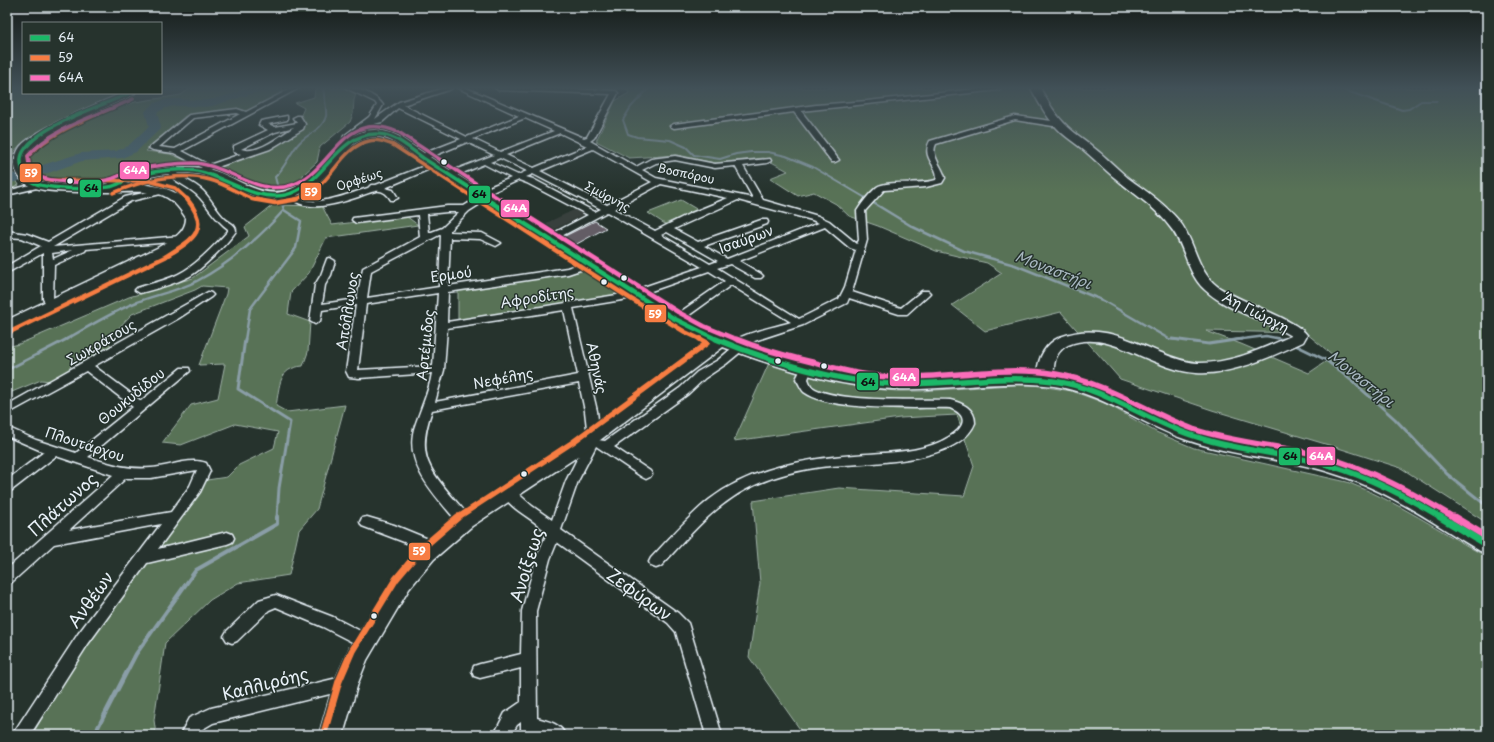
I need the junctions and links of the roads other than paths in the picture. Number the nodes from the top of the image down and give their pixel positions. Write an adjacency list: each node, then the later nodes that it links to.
1 (69, 123): 46 (main road)
2 (183, 123): 27 (street)
3 (230, 123): 27 (street)
4 (268, 123): 19 (street)
5 (294, 123): 19 (street)
6 (299, 123): 24 (street)
7 (370, 123): 16 (street)
8 (431, 123): 22 (street, Σμύρνης)
9 (508, 123): 22 (street)
10 (540, 123): 20 (street, Βοσπόρου)
11 (599, 123): 23 (street)
12 (700, 123): 18 (street)
13 (806, 123): 31 (street)
14 (1000, 123): 77 (street)
15 (1042, 123): 17 (street)
16 (366, 124): 25 (street)
17 (1059, 124): 107 (main road, Άη Γιώργη)
18 (674, 126)
19 (273, 130): 21 (street)
20 (560, 131): 23 (street, Βοσπόρου); 29 (street)
21 (256, 140): 24 (street); 28 (street)
22 (465, 140): 29 (street, Σμύρνης); 30 (street)
23 (584, 141): 26 (street, Βοσπόρου)
24 (276, 142): 28 (street)
25 (348, 143): 30 (main road); 53 (main road)
26 (593, 146): 39 (street, Βοσπόρου); 41 (street)
27 (176, 151): 37 (street)
28 (249, 154): 37 (street)
29 (499, 155): 32 (street); 34 (street, Σμύρνης)
30 (423, 157): 36 (main road)
31 (835, 160)
32 (484, 161): 38 (street); 42 (street)
33 (766, 161): 35 (street)
34 (518, 164): 38 (street); 41 (street, Σμύρνης)
35 (738, 164): 39 (street); 58 (street)
36 (435, 165): 42 (main road); 47 (street, Ορφέως)
37 (206, 169): 40 (main road); 53 (main road)
38 (502, 170): 43 (street)
39 (635, 170): 44 (street, Βοσπόρου)
40 (170, 171): 48 (main road); 86 (street)
41 (534, 171): 43 (street); 45 (street, Σμύρνης)
42 (450, 175): 54 (main road)
43 (519, 178): 49 (street); 54 (street)
44 (660, 181): 55 (street, Βοσπόρου); 59 (street)
45 (558, 183): 49 (street); 52 (street, Σμύρνης)
46 (38, 185): 48 (main road); 50 (street)
47 (374, 187): 53 (street, Ορφέως); 56 (street)
48 (110, 188): 51 (main road)
49 (545, 189): 57 (street)
50 (7, 193)
51 (128, 193): 70 (main road); 76 (street)
52 (579, 194): 57 (street); 59 (street, Σμύρνης)
53 (284, 195)
54 (483, 196): 60 (street); 72 (main road)
55 (737, 196): 58 (street, Βοσπόρου); 66 (street)
56 (394, 198)
57 (566, 200): 62 (street)
58 (760, 202): 65 (street, Βοσπόρου)
59 (608, 208): 62 (street); 69 (street, Σμύρνης)
60 (466, 209): 61 (street); 67 (street)
61 (422, 212): 63 (street); 71 (street)
62 (595, 215): 72 (street)
63 (356, 220)
64 (764, 222): 75 (street)
65 (826, 223): 77 (street); 79 (street, Ισαύρων)
66 (666, 228): 69 (street); 75 (street)
67 (446, 232): 71 (street, Απόλλωνος); 73 (street); 87 (street, Αρτέμιδος)
68 (7, 234): 76 (street)
69 (654, 235): 82 (street, Σμύρνης)
70 (181, 238): 74 (street); 93 (main road)
71 (425, 238): 92 (street, Απόλλωνος)
72 (549, 239): 81 (main road)
73 (496, 243)
74 (88, 246): 76 (street); 80 (street)
75 (696, 246): 79 (street)
76 (48, 248): 80 (street); 83 (street)
77 (861, 249): 90 (street)
78 (330, 261): 95 (street)
79 (729, 261): 82 (street, Ισαύρων); 84 (street)
80 (49, 264): 93 (street)
81 (589, 264): 87 (street, Ερμού); 88 (main road)
82 (709, 267): 85 (street, Σμύρνης); 88 (street, Ισαύρων)
83 (7, 270)
84 (758, 276)
85 (731, 281): 96 (street); 98 (street, Σμύρνης)
86 (140, 290)
87 (444, 290): 92 (street, Ερμού); 100 (street, Αρτέμιδος)
88 (635, 293): 94 (street, Αφροδίτης); 96 (main road)
89 (926, 293): 90 (street)
90 (848, 294): 98 (street)
91 (208, 295): 102 (street, Σωκράτους)
92 (362, 301): 95 (street, Ερμού); 104 (street, Απόλλωνος)
93 (52, 304): 99 (main road)
94 (568, 306): 100 (street, Αφροδίτης); 106 (street, Αθηνάς)
95 (316, 308): 97 (street)
96 (677, 319): 101 (main road)
97 (315, 321)
98 (799, 323): 101 (street)
99 (7, 326)
100 (442, 326): 104 (street, Αρτέμιδος)
101 (731, 345): 103 (main road); 112 (main road)
102 (87, 366): 108 (street); 110 (street, Σωκράτους)
103 (807, 368): 107 (main road); 129 (street)
104 (438, 369): 109 (street, Αρτέμιδος)
105 (185, 371): 108 (street, Θουκυδίδου)
106 (584, 378): 109 (street, Νεφέλης); 112 (street, Αθηνάς)
107 (1046, 380): 126 (main road)
108 (140, 407): 114 (street, Θουκυδίδου)
109 (428, 407): 121 (street, Αρτέμιδος)
110 (7, 410)
111 (7, 431): 113 (street, Πλουτάρχου)
112 (599, 442): 116 (street); 119 (main road); 123 (street, Ανοίξεως)
113 (54, 451): 114 (street, Πλουτάρχου); 117 (street)
114 (78, 459): 115 (street, Πλουτάρχου)
115 (123, 473): 118 (street, Πλουτάρχου); 125 (street, Πλάτωνος)
116 (646, 474)
117 (7, 487)
118 (195, 489): 120 (street, Ανθέων)
119 (508, 493): 121 (main road); 123 (street, Ζεφύρων)
120 (175, 516): 125 (street); 128 (street, Ανθέων)
121 (465, 521): 127 (main road)
122 (367, 522): 127 (street)
123 (554, 532): 133 (street, Ανοίξεως); 143 (street, Ζεφύρων)
124 (227, 538): 128 (street)
125 (49, 539): 130 (street, Πλάτωνος)
126 (1487, 545)
127 (433, 547): 132 (main road)
128 (142, 559): 139 (street, Ανθέων)
129 (656, 562)
130 (7, 578)
131 (232, 636): 132 (street)
132 (365, 641): 135 (main road)
133 (529, 660): 134 (street); 136 (street, Ανοίξεως)
134 (480, 671)
135 (346, 683): 137 (street, Καλλιρόης); 140 (main road)
136 (529, 706): 138 (street, Ανοίξεως); 141 (street)
137 (192, 729)
138 (529, 730): 142 (street)
139 (20, 735)
140 (331, 735)
141 (502, 735)
142 (557, 735)
143 (714, 735)

